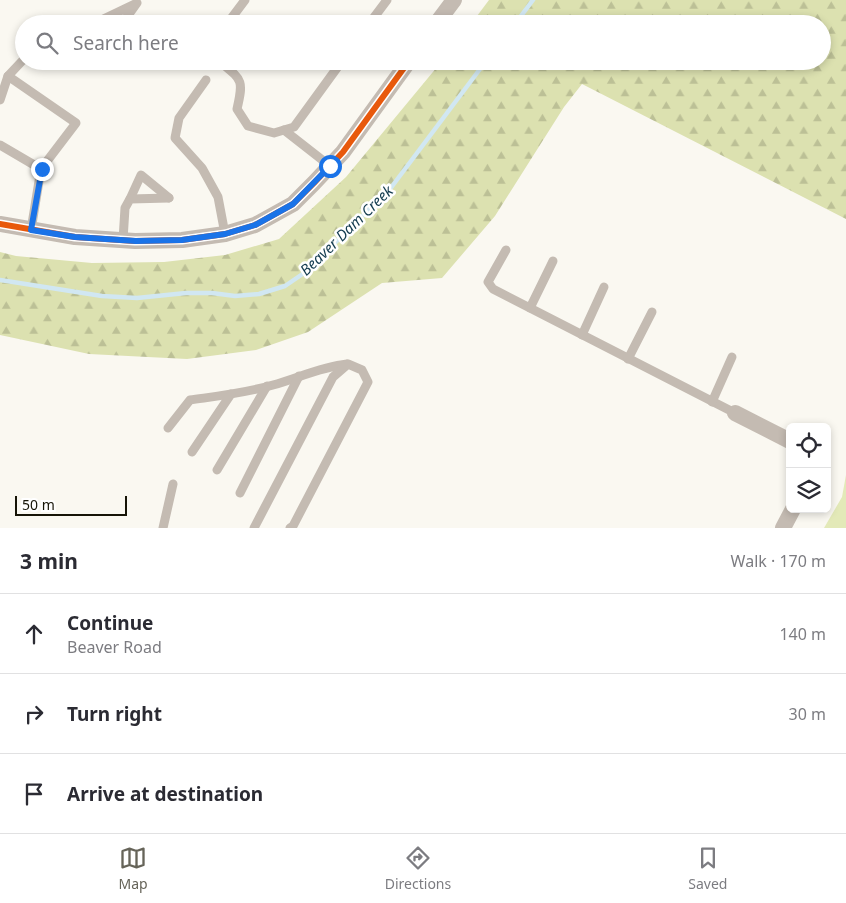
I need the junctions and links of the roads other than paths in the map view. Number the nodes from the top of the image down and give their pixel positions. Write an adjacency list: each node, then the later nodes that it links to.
1 (245, 0): 6 (lane)
2 (387, 0): 7 (lane)
3 (454, 0): 8 (street)
4 (112, 15): 5 (lane)
5 (128, 15)
6 (234, 15)
7 (376, 15)
8 (443, 15)
9 (15, 69): 13 (lane)
10 (230, 70): 16 (lane)
11 (335, 70): 16 (lane)
12 (402, 70): 18 (street)
13 (8, 76): 15 (lane); 19 (lane)
14 (206, 80): 23 (lane)
15 (0, 100)
16 (284, 130): 18 (lane)
17 (0, 145): 19 (lane)
18 (330, 166): 23 (street)
19 (42, 169): 22 (lane)
20 (130, 199): 24 (lane)
21 (0, 224): 22 (street)
22 (31, 230): 24 (street)
23 (225, 234): 24 (street)
24 (123, 240)
25 (506, 250): 28 (lane)
26 (554, 261): 28 (lane)
27 (604, 287): 30 (lane)
28 (530, 308): 30 (lane)
29 (652, 312): 32 (lane)
30 (582, 335): 32 (lane)
31 (732, 357): 37 (lane)
32 (628, 359): 37 (lane)
33 (348, 364): 34 (lane); 47 (lane); 48 (lane)
34 (299, 376): 35 (lane); 44 (lane)
35 (267, 386): 36 (lane); 42 (lane)
36 (231, 394): 39 (lane); 41 (lane)
37 (712, 402): 38 (lane)
38 (734, 413): 40 (street)
39 (168, 428)
40 (786, 439)
41 (192, 452)
42 (217, 470)
43 (173, 484): 46 (lane)
44 (240, 493)
45 (791, 513): 49 (street)
46 (163, 528)
47 (254, 528)
48 (290, 528)
49 (783, 528)

